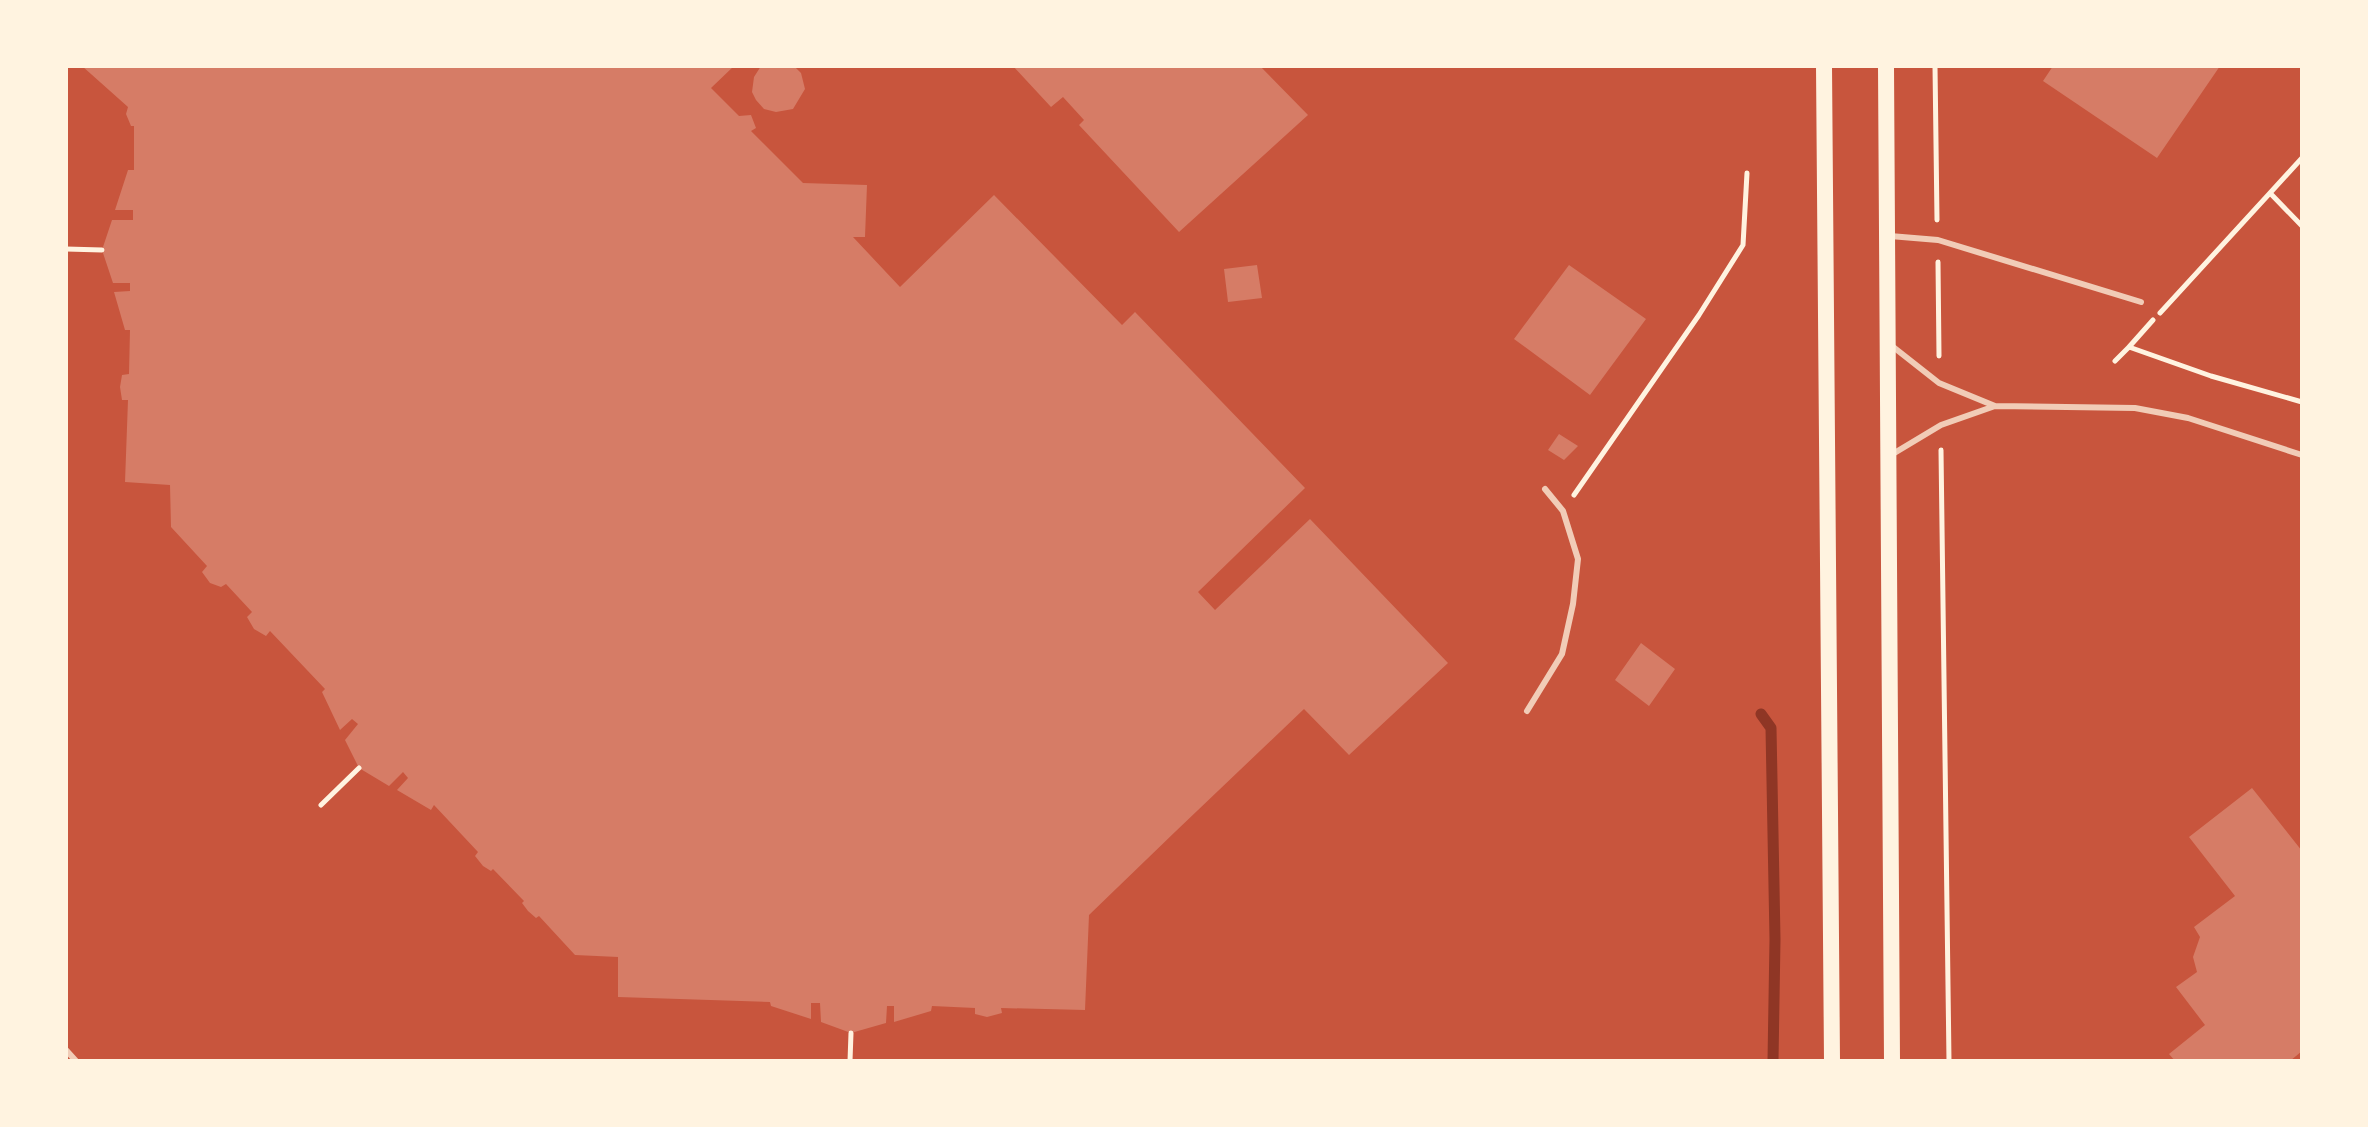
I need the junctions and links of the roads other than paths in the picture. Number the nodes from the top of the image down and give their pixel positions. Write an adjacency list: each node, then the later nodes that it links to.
1 (1824, 66): 13 (main road)
2 (1886, 66): 3 (main road)
3 (1886, 235): 4 (lane); 5 (main road)
4 (2141, 302)
5 (1889, 344): 6 (lane); 8 (main road)
6 (1995, 406): 7 (lane); 8 (lane)
7 (2302, 455)
8 (1888, 457): 14 (main road)
9 (1545, 489): 10 (lane)
10 (1527, 711)
11 (66, 1050): 12 (lane)
12 (76, 1061)
13 (1832, 1061)
14 (1892, 1061)

